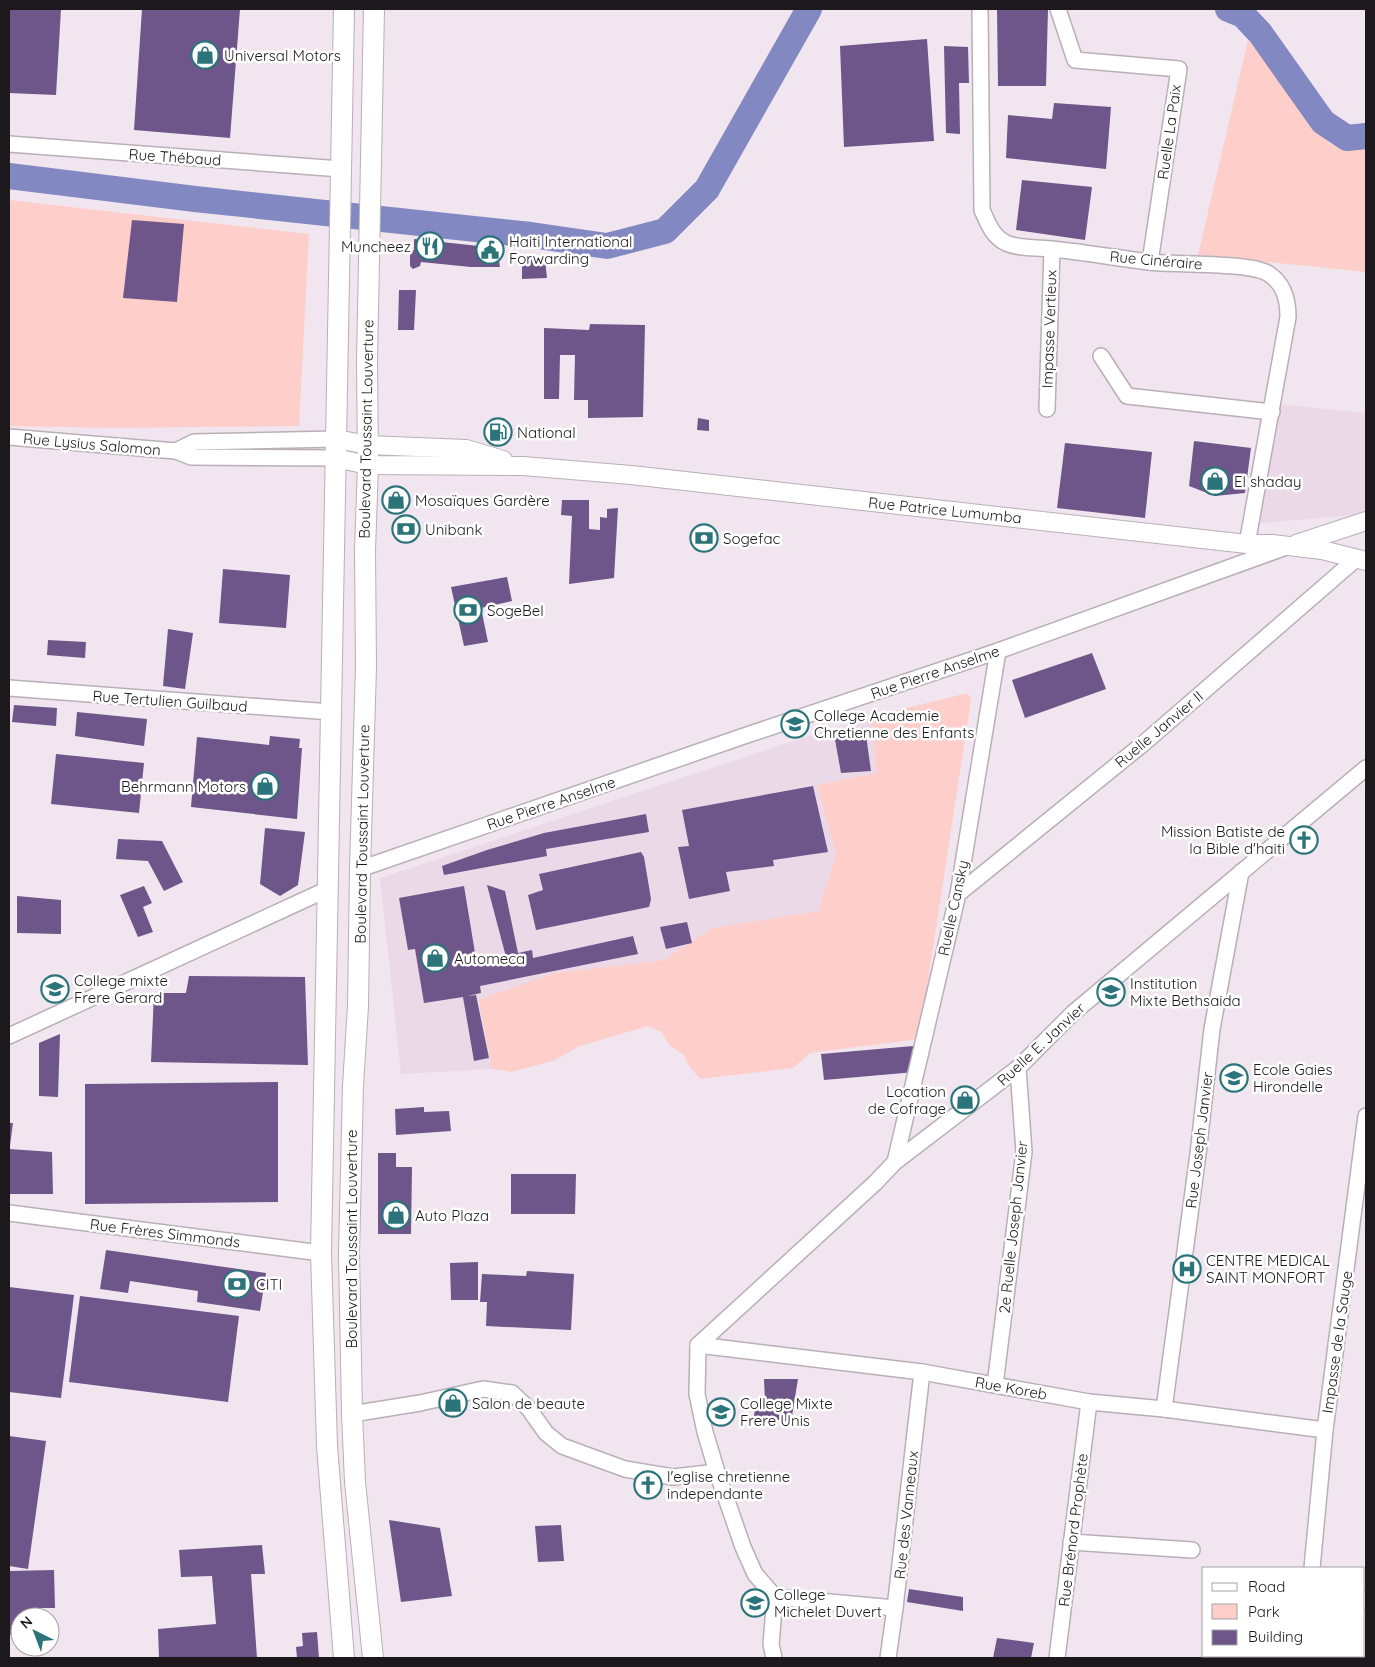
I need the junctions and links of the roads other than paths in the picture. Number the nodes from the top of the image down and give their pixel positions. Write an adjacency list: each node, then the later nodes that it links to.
1 (344, 9): 6 (main road, Boulevard Toussaint Louverture)
2 (374, 9): 14 (main road, Boulevard Toussaint Louverture)
3 (980, 9): 7 (street, Rue Cinéraire)
4 (1058, 9): 8 (street, Ruelle La Paix)
5 (9, 144): 6 (street, Rue Thébaud)
6 (341, 174): 13 (main road, Boulevard Toussaint Louverture)
7 (1052, 249): 8 (street, Rue Cinéraire); 10 (street, Impasse Vertieux)
8 (1150, 262): 11 (street, Rue Cinéraire)
9 (1101, 356): 11 (street)
10 (1047, 409)
11 (1272, 412): 16 (street, Rue Cinéraire)
12 (9, 437): 13 (street, Rue Lysius Salomon)
13 (336, 448): 14 (street, Rue Patrice Lumumba); 21 (main road, Boulevard Toussaint Louverture)
14 (368, 455): 16 (street, Rue Patrice Lumumba); 23 (main road, Boulevard Toussaint Louverture)
15 (1366, 520): 17 (street, Rue Pierre Anselme)
16 (1247, 544): 17 (street, Rue Patrice Lumumba)
17 (1291, 546): 18 (street, Rue Patrice Lumumba); 19 (street, Rue Pierre Anselme)
18 (1361, 560): 26 (street, Ruelle Janvier II)
19 (998, 651): 23 (street, Rue Pierre Anselme); 26 (street, Ruelle Cansky)
20 (9, 688): 21 (street, Rue Tertulien Guilbaud)
21 (331, 712): 25 (main road, Boulevard Toussaint Louverture)
22 (1366, 768): 24 (street, Ruelle E. Janvier)
23 (360, 869): 34 (main road, Boulevard Toussaint Louverture)
24 (1241, 872): 28 (street, Ruelle E. Janvier); 39 (street, Rue Joseph Janvier)
25 (328, 889): 27 (street); 33 (main road, Boulevard Toussaint Louverture)
26 (958, 894): 30 (street, Ruelle Cansky)
27 (9, 1036)
28 (1018, 1068): 30 (street, Ruelle E. Janvier); 37 (street, 2e Ruelle Joseph Janvier)
29 (1366, 1116): 31 (street, Impasse de la Sauge)
30 (895, 1162): 35 (street, Ruelle E. Janvier)
31 (1364, 1164): 41 (street, Impasse de la Sauge)
32 (9, 1213): 33 (street, Rue Frères Simmonds)
33 (321, 1253): 34 (main road); 48 (main road, Boulevard Toussaint Louverture)
34 (349, 1253): 40 (main road, Boulevard Toussaint Louverture)
35 (698, 1345): 36 (street, Rue Koreb); 42 (street)
36 (922, 1372): 37 (street, Rue Koreb); 47 (street, Rue des Vanneaux)
37 (995, 1385): 38 (street, Rue Koreb)
38 (1089, 1402): 39 (street, Rue Koreb); 43 (street, Rue Brénord Prophète)
39 (1164, 1409): 41 (street, Rue Koreb)
40 (352, 1414): 42 (street); 49 (main road, Boulevard Toussaint Louverture)
41 (1325, 1430): 45 (street, Impasse de la Sauge)
42 (717, 1472): 46 (street)
43 (1071, 1542): 44 (street); 52 (street, Rue Brénord Prophète)
44 (1192, 1550)
45 (1312, 1567)
46 (775, 1597): 47 (street); 50 (street)
47 (895, 1608): 51 (street, Rue des Vanneaux)
48 (344, 1658)
49 (373, 1658)
50 (774, 1658)
51 (888, 1658)
52 (1057, 1658)

